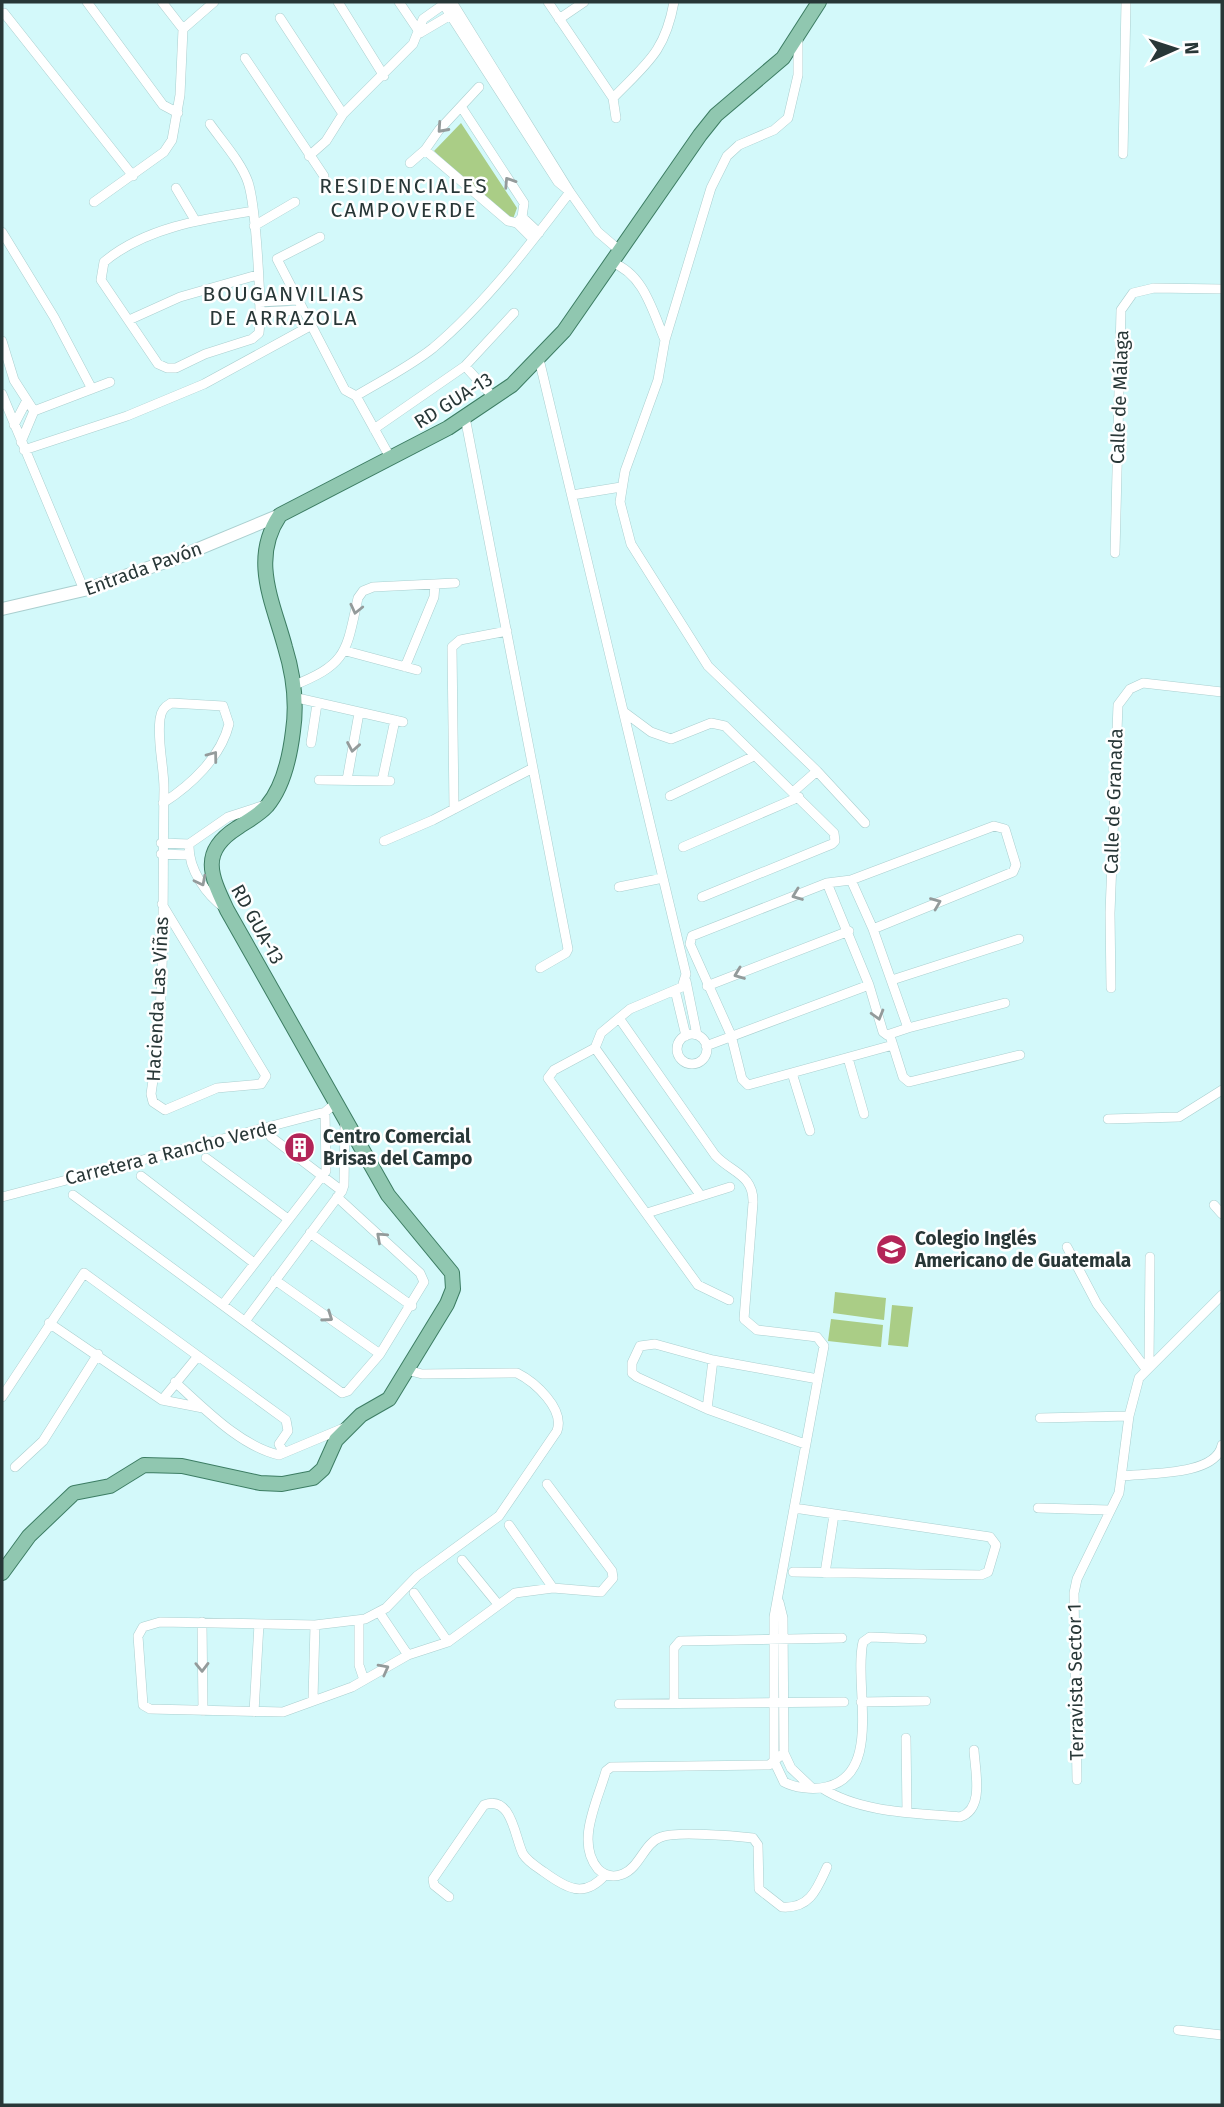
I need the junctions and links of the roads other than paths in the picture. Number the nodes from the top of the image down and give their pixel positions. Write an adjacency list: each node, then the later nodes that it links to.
1 (86, 2): 23 (street)
2 (162, 2): 15 (street)
3 (214, 2): 15 (street)
4 (338, 2): 19 (street)
5 (400, 2): 16 (street)
6 (548, 2): 14 (street)
7 (584, 2): 14 (street)
8 (674, 2): 21 (street)
9 (820, 2): 17 (main road, RD GUA-13)
10 (1126, 2): 28 (street)
11 (449, 6): 16 (street); 34 (street)
12 (4, 13): 31 (street)
13 (281, 18): 24 (street)
14 (559, 19): 21 (street)
15 (183, 29): 23 (street)
16 (420, 33): 19 (street)
17 (798, 39): 44 (main road, RD GUA-13); 52 (street)
18 (245, 58): 29 (street)
19 (384, 76): 24 (street)
20 (479, 87): 22 (street)
21 (613, 98): 25 (street)
22 (462, 108): 27 (street, one-way to 27); 39 (street, one-way to 22)
23 (178, 113): 31 (street)
24 (343, 114): 29 (street)
25 (616, 118)
26 (210, 124): 37 (street)
27 (425, 150): 30 (street); 39 (street)
28 (1123, 154)
29 (309, 156): 32 (street)
30 (410, 163)
31 (133, 176): 35 (street)
32 (324, 176)
33 (176, 188): 38 (street)
34 (570, 192): 42 (street); 44 (street)
35 (94, 202)
36 (295, 202): 40 (street)
37 (253, 212): 38 (street); 40 (street)
38 (195, 220): 50 (street)
39 (519, 220): 42 (street)
40 (254, 226): 45 (street)
41 (2, 232): 57 (street)
42 (536, 236): 59 (street)
43 (320, 237): 47 (street)
44 (615, 256): 52 (street); 54 (main road, RD GUA-13)
45 (257, 275): 48 (street); 50 (street)
46 (1222, 289): 71 (street, Calle de Málaga)
47 (299, 305): 48 (street); 51 (street)
48 (259, 307): 50 (street)
49 (514, 313): 55 (street)
50 (130, 320)
51 (310, 326): 59 (street); 66 (street)
52 (665, 340): 68 (street)
53 (2, 341): 61 (street)
54 (539, 359): 60 (main road, RD GUA-13); 69 (street)
55 (465, 366): 60 (street); 65 (street)
56 (110, 382): 57 (street)
57 (92, 389): 62 (street)
58 (2, 394): 64 (street)
59 (356, 396): 65 (street)
60 (494, 398): 63 (main road, RD GUA-13)
61 (27, 400): 62 (street); 64 (street)
62 (34, 411): 66 (street)
63 (465, 417): 67 (main road, RD GUA-13); 76 (street)
64 (14, 425): 66 (street)
65 (374, 429): 67 (street)
66 (23, 446): 74 (street)
67 (391, 459): 70 (main road, RD GUA-13)
68 (621, 487): 69 (street); 88 (street)
69 (572, 495): 83 (street)
70 (280, 515): 74 (street, Entrada Pavón); 80 (main road, RD GUA-13)
71 (1115, 553)
72 (455, 583): 73 (street)
73 (435, 584): 77 (street, one-way to 77); 78 (street)
74 (84, 590): 75 (street, Entrada Pavón)
75 (2, 609)
76 (507, 631): 87 (street); 95 (street)
77 (346, 651): 78 (street); 80 (street)
78 (405, 667): 79 (street)
79 (417, 670)
80 (293, 691): 82 (street); 94 (main road, RD GUA-13)
81 (1222, 692): 118 (street, Calle de Granada)
82 (317, 704): 84 (street); 85 (street)
83 (624, 712): 86 (street); 103 (street)
84 (359, 713): 90 (street, one-way to 90); 90 (street)
85 (311, 743)
86 (754, 756): 91 (street); 92 (street)
87 (533, 768): 95 (street); 113 (street)
88 (817, 771): 91 (street); 96 (street)
89 (319, 780): 90 (street)
90 (347, 780)
91 (796, 794): 100 (street); 107 (street)
92 (670, 796)
93 (163, 803): 93 (street, Hacienda Las Viñas, one-way to 93); 98 (street, Hacienda Las Viñas)
94 (269, 803): 99 (street); 109 (main road, RD GUA-13)
95 (454, 809): 97 (street)
96 (865, 823)
97 (384, 841)
98 (161, 843): 99 (street); 101 (street, Hacienda Las Viñas)
99 (189, 844): 102 (street)
100 (683, 847)
101 (161, 854): 102 (street); 108 (street, Hacienda Las Viñas)
102 (188, 855): 109 (street, one-way to 109)
103 (663, 878): 106 (street); 115 (street)
104 (851, 880): 105 (street); 110 (street); 110 (street, one-way to 104)
105 (827, 883): 111 (street); 117 (street, one-way to 117)
106 (619, 887)
107 (702, 897)
108 (162, 904): 108 (street, Hacienda Las Viñas)
109 (226, 910): 134 (main road, RD GUA-13)
110 (873, 929): 114 (street)
111 (849, 931): 116 (street); 117 (street, one-way to 117)
112 (1019, 939): 114 (street)
113 (540, 968)
114 (892, 979): 122 (street)
115 (686, 981): 119 (street); 124 (street)
116 (869, 985): 123 (street, one-way to 123); 125 (street)
117 (707, 986): 125 (street)
118 (1111, 988)
119 (676, 990): 121 (street); 126 (street)
120 (1004, 1003): 122 (street)
121 (619, 1018): 129 (street); 170 (street)
122 (908, 1028): 123 (street)
123 (890, 1034): 127 (street)
124 (697, 1035): 126 (street); 128 (street)
125 (731, 1035): 128 (street); 132 (street)
126 (686, 1036): 128 (street)
127 (893, 1045): 130 (street); 131 (street)
128 (706, 1046)
129 (595, 1048): 147 (street); 150 (street)
130 (1020, 1055)
131 (848, 1058): 132 (street); 136 (street)
132 (792, 1073): 138 (street)
133 (1222, 1090): 137 (street)
134 (341, 1107): 135 (street); 141 (street); 169 (main road, RD GUA-13)
135 (326, 1112): 142 (street); 148 (street, Carretera a Rancho Verde)
136 (864, 1114)
137 (1108, 1119)
138 (810, 1131)
139 (271, 1137): 142 (street)
140 (206, 1158): 152 (street)
141 (345, 1172): 142 (street); 145 (street)
142 (324, 1173): 145 (street); 152 (street)
143 (141, 1176): 156 (street)
144 (730, 1187): 147 (street)
145 (339, 1194): 153 (street); 161 (street, one-way to 145)
146 (73, 1195): 160 (street)
147 (701, 1196): 150 (street)
148 (2, 1197)
149 (1213, 1205): 151 (street)
150 (647, 1213): 159 (street)
151 (1222, 1214)
152 (288, 1219): 156 (street)
153 (310, 1233): 157 (street); 161 (street)
154 (1066, 1247): 168 (street)
155 (1150, 1257): 168 (street)
156 (254, 1263): 160 (street)
157 (275, 1280): 162 (street); 165 (street, one-way to 165)
158 (1222, 1295): 168 (street, Terravista Sector 1)
159 (729, 1300)
160 (224, 1303): 162 (street)
161 (412, 1306): 165 (street)
162 (246, 1320): 165 (street)
163 (49, 1323): 164 (street); 166 (street); 172 (street)
164 (98, 1354): 173 (street); 182 (street)
165 (380, 1354)
166 (198, 1356): 171 (street); 181 (street)
167 (713, 1360): 170 (street); 175 (street); 175 (street)
168 (1147, 1367): 176 (street, Terravista Sector 1)
169 (407, 1370): 178 (main road, RD GUA-13); 197 (street)
170 (818, 1379): 179 (street)
171 (175, 1382): 173 (street); 174 (street)
172 (2, 1397)
173 (162, 1400): 174 (street)
174 (205, 1409): 181 (street)
175 (706, 1409): 179 (street)
176 (1129, 1416): 177 (street); 183 (street, Terravista Sector 1)
177 (1040, 1418)
178 (350, 1426): 181 (street); 192 (main road, RD GUA-13)
179 (805, 1444): 185 (street)
180 (1222, 1445): 183 (street)
181 (284, 1453)
182 (15, 1467)
183 (1122, 1476): 187 (street, Terravista Sector 1)
184 (547, 1484): 194 (street)
185 (793, 1508): 188 (street); 204 (street)
186 (1038, 1508): 187 (street)
187 (1109, 1510): 221 (street, Terravista Sector 1)
188 (834, 1515): 193 (street); 193 (street)
189 (509, 1525): 194 (street)
190 (462, 1560): 196 (street)
191 (793, 1572): 193 (street)
192 (2, 1573)
193 (825, 1573)
194 (553, 1588): 196 (street)
195 (414, 1593): 205 (street)
196 (497, 1603): 205 (street)
197 (379, 1612): 198 (street); 206 (street)
198 (359, 1621): 201 (street); 207 (street)
199 (202, 1622): 200 (street); 215 (street, one-way to 215); 215 (street)
200 (259, 1624): 201 (street); 216 (street)
201 (315, 1625): 208 (street)
202 (842, 1638): 204 (street)
203 (922, 1639): 211 (street)
204 (778, 1640): 212 (street); 213 (street)
205 (448, 1642): 206 (street)
206 (408, 1655): 207 (street, one-way to 206)
207 (364, 1680): 208 (street)
208 (313, 1699): 216 (street)
209 (926, 1701): 211 (street)
210 (844, 1702): 213 (street)
211 (862, 1702): 223 (street)
212 (674, 1703): 213 (street); 214 (street)
213 (778, 1703): 219 (street); 220 (street)
214 (619, 1704)
215 (203, 1711): 216 (street)
216 (254, 1712)
217 (906, 1738): 224 (street)
218 (974, 1751): 224 (street)
219 (784, 1753): 220 (street); 222 (street)
220 (774, 1760): 222 (street); 226 (street)
221 (1077, 1780)
222 (812, 1787): 223 (street)
223 (822, 1788): 224 (street)
224 (907, 1812)
225 (827, 1867): 226 (street)
226 (605, 1875): 227 (street)
227 (449, 1897)
228 (1178, 2030): 229 (street)
229 (1222, 2035)

